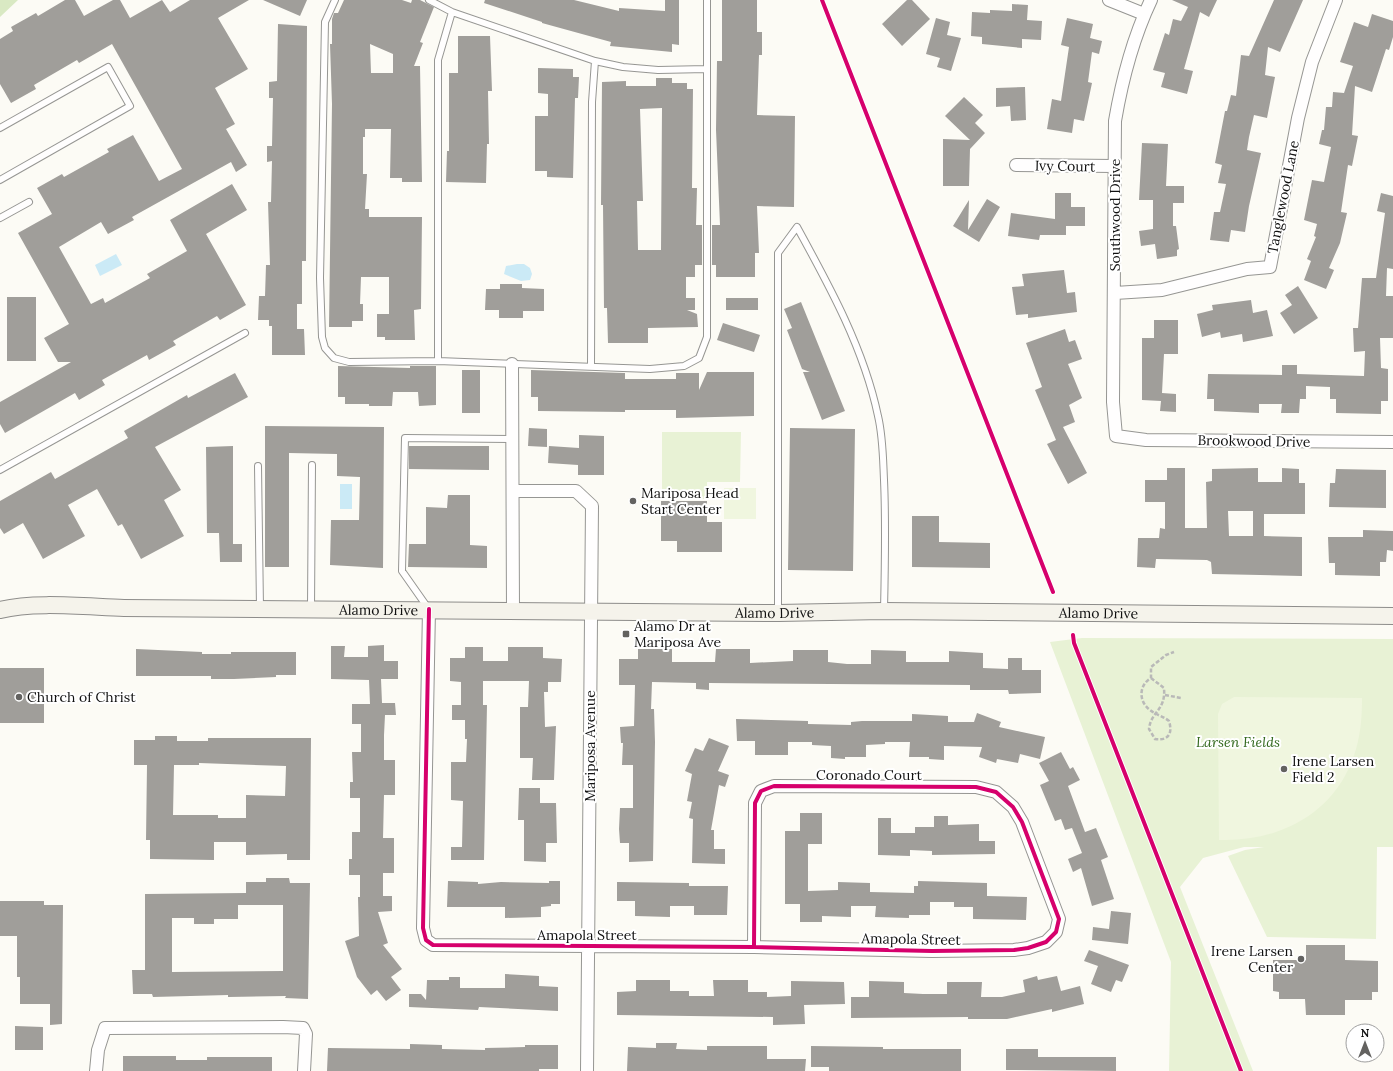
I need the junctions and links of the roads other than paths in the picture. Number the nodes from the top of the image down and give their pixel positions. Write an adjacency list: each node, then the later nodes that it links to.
1 (335, 0): 19 (lane)
2 (429, 0): 7 (lane)
3 (707, 0): 10 (lane)
4 (1109, 0): 8 (street)
5 (1151, 0): 8 (street, Southwood Drive)
6 (1336, 0): 17 (street, Tanglewood Lane)
7 (452, 12): 9 (lane); 19 (lane)
8 (1144, 14): 13 (street, Southwood Drive)
9 (595, 61): 10 (lane); 21 (lane)
10 (707, 69): 21 (lane)
11 (0, 128): 14 (lane)
12 (1016, 165): 13 (street, Ivy Court)
13 (1114, 166): 17 (street, Southwood Drive)
14 (0, 180)
15 (29, 202): 16 (lane)
16 (0, 218)
17 (1115, 293): 22 (street, Southwood Drive)
18 (245, 333): 27 (lane)
19 (438, 361): 20 (lane)
20 (512, 364): 21 (lane); 23 (street)
21 (591, 366)
22 (1116, 436): 24 (street, Brookwood Drive)
23 (512, 439): 28 (street); 32 (lane)
24 (1393, 442)
25 (312, 465): 31 (lane)
26 (258, 466): 30 (lane)
27 (0, 470)
28 (513, 491): 33 (street); 34 (street, Mariposa Avenue)
29 (4, 606): 30 (main road, Alamo Drive)
30 (260, 608): 31 (main road, Alamo Drive)
31 (311, 608): 32 (main road, Alamo Drive)
32 (429, 609): 33 (main road, Alamo Drive); 39 (street, Amapola Street)
33 (513, 610): 34 (main road, Alamo Drive)
34 (590, 610): 36 (main road, Alamo Drive); 39 (street, Mariposa Avenue)
35 (884, 611): 36 (main road, Alamo Drive); 36 (lane); 37 (main road, Alamo Drive)
36 (778, 613)
37 (1393, 616)
38 (1058, 914): 40 (street, Amapola Street); 40 (street, Coronado Court)
39 (589, 947): 40 (street, Amapola Street); 43 (street, Mariposa Avenue)
40 (754, 947)
41 (96, 1071): 42 (street)
42 (304, 1071)
43 (587, 1071)

